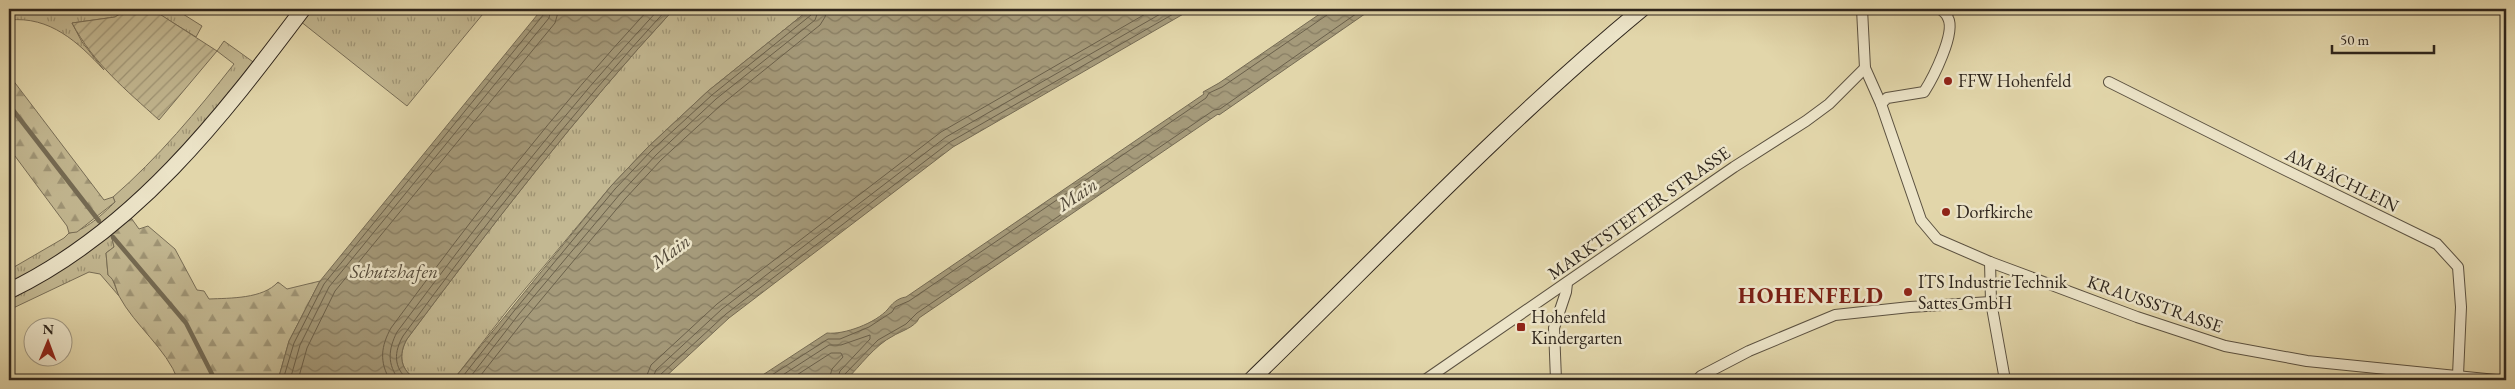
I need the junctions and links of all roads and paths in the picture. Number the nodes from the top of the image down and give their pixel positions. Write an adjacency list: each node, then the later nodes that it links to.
1 (303, 9): 10 (main road)
2 (1642, 9): 13 (main road)
3 (1862, 9): 5 (street, KRAUSSSTRASSE)
4 (1940, 9): 7 (street)
5 (1865, 68): 7 (street, KRAUSSSTRASSE); 9 (street, MARKTSTEFTER STRASSE)
6 (2109, 82): 12 (street, AM BÄCHLEIN)
7 (1881, 104): 8 (street, KRAUSSSTRASSE)
8 (1990, 262): 11 (street); 12 (street, KRAUSSSTRASSE)
9 (1567, 283): 14 (street, MARKTSTEFTER STRASSE); 15 (street)
10 (9, 291)
11 (1992, 302): 16 (street); 17 (street)
12 (2458, 375): 18 (street, KRAUSSSTRASSE)
13 (1250, 380)
14 (1426, 380)
15 (1556, 380)
16 (1697, 380)
17 (2005, 380)
18 (2496, 380)

